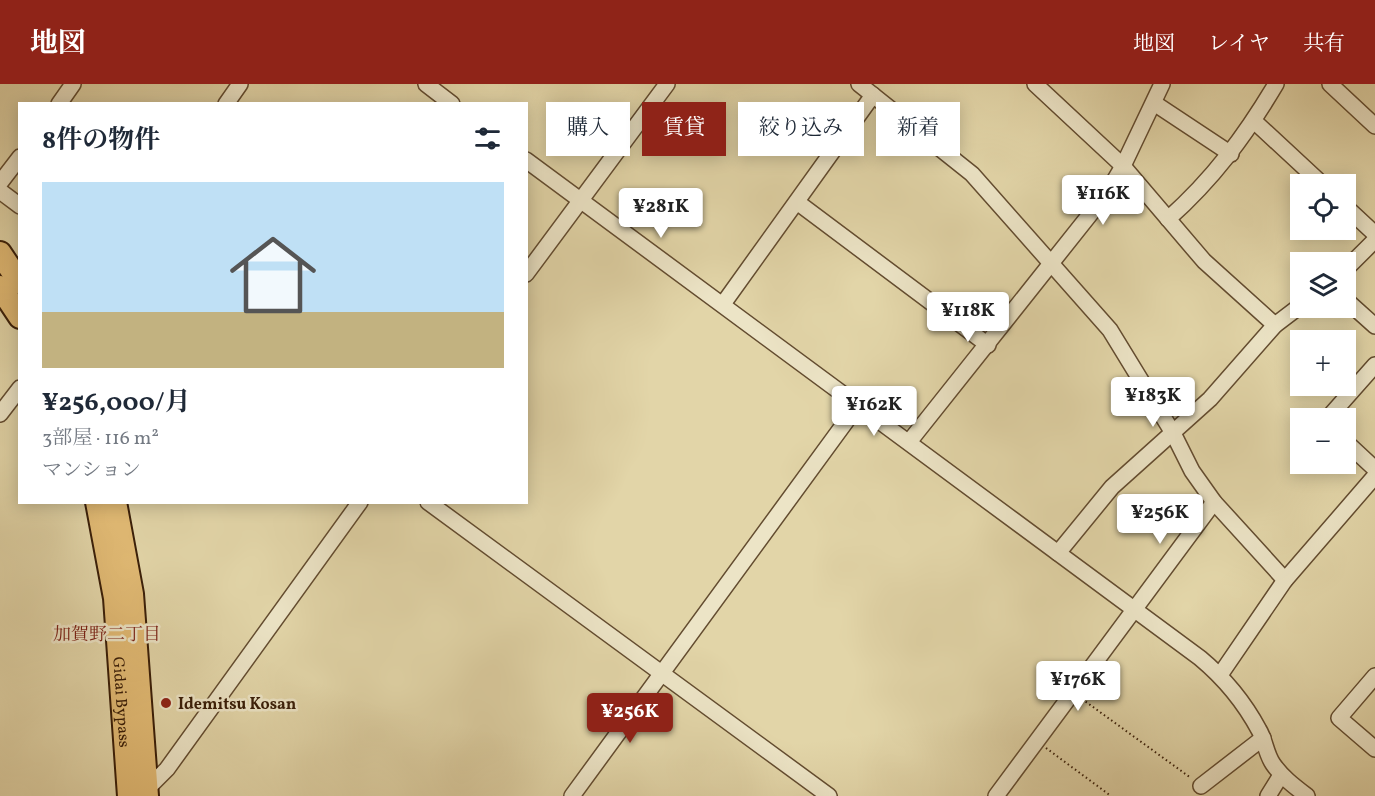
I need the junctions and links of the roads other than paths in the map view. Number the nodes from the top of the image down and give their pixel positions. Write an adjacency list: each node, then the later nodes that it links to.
1 (73, 84): 11 (street)
2 (240, 84): 12 (street)
3 (426, 84): 13 (street)
4 (667, 84): 24 (street)
5 (859, 84): 10 (street)
6 (1035, 84): 20 (street)
7 (1162, 84): 14 (street)
8 (1275, 84): 15 (street)
9 (1338, 86): 16 (street)
10 (873, 95): 25 (street); 33 (street)
11 (60, 102)
12 (227, 102)
13 (449, 102)
14 (1154, 104): 17 (street); 20 (street)
15 (1254, 121): 17 (street); 21 (street)
16 (1375, 126)
17 (1231, 154): 28 (street)
18 (18, 160): 22 (street)
19 (528, 161): 24 (street)
20 (1123, 166): 28 (street); 33 (street)
21 (1311, 174)
22 (0, 183)
23 (0, 191): 26 (street)
24 (580, 200): 34 (street); 37 (street)
25 (797, 202): 37 (street); 43 (street)
26 (18, 204)
27 (1356, 216): 29 (street)
28 (1168, 219): 41 (street)
29 (1375, 234)
30 (1375, 240): 32 (street)
31 (0, 253): 35 (highway)
32 (1356, 258)
33 (1053, 264): 43 (street); 49 (street)
34 (528, 271)
35 (18, 280)
36 (0, 287): 39 (highway)
37 (723, 304): 46 (street)
38 (1356, 309): 42 (street)
39 (18, 314)
40 (1290, 314): 41 (street)
41 (1275, 325): 49 (street)
42 (1375, 326)
43 (988, 345): 50 (street)
44 (1375, 365): 47 (street)
45 (18, 391): 48 (street)
46 (858, 405): 50 (street); 62 (street)
47 (1337, 408)
48 (0, 414)
49 (1173, 433): 54 (street); 59 (street)
50 (909, 442): 59 (street)
51 (1356, 451): 52 (street)
52 (1375, 469)
53 (1375, 476): 60 (street)
54 (1214, 502): 60 (street); 61 (street)
55 (97, 504): 69 (highway, Gidai Bypass)
56 (115, 504): 69 (highway, Gidai Bypass)
57 (359, 504): 69 (street)
58 (431, 504): 62 (street)
59 (1058, 553): 61 (street)
60 (1285, 579): 63 (street)
61 (1133, 609): 63 (street); 70 (street)
62 (661, 673): 71 (street); 72 (street)
63 (1220, 675): 65 (street)
64 (1375, 676): 66 (street)
65 (1263, 738): 67 (street); 68 (street)
66 (1375, 749)
67 (1281, 775): 73 (street); 74 (street)
68 (1201, 786)
69 (141, 794)
70 (1001, 794)
71 (572, 796)
72 (829, 796)
73 (1268, 796)
74 (1306, 796)

